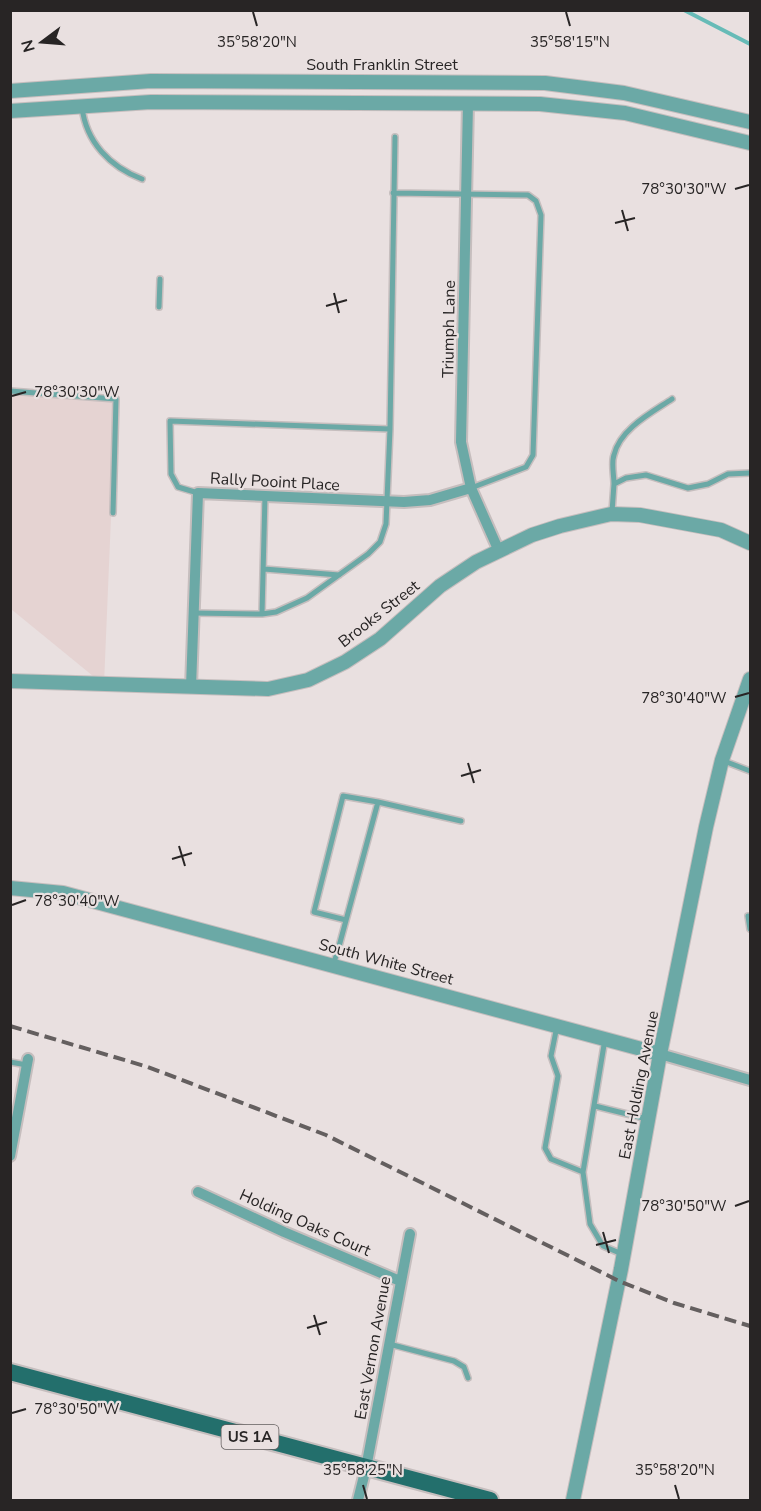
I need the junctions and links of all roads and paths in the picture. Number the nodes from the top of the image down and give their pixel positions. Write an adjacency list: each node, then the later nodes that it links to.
1 (10, 91): 5 (street, South Franklin Street)
2 (468, 103): 3 (street); 7 (street); 10 (street, Triumph Lane)
3 (82, 105): 4 (street); 8 (lane)
4 (10, 111)
5 (750, 122)
6 (395, 136): 9 (lane)
7 (750, 143)
8 (142, 179)
9 (393, 193): 10 (lane); 15 (lane)
10 (467, 194): 18 (street, Triumph Lane); 18 (lane)
11 (160, 279): 12 (lane)
12 (159, 307)
13 (10, 391): 22 (lane)
14 (672, 399): 17 (lane)
15 (390, 429): 19 (lane); 21 (lane)
16 (750, 473): 17 (lane)
17 (614, 484): 23 (lane)
18 (471, 488): 21 (street, Rally Pooint Place); 25 (street, Triumph Lane)
19 (198, 493): 20 (street, Rally Pooint Place); 28 (street, Rally Pooint Place)
20 (265, 496): 21 (street, Rally Pooint Place); 26 (lane)
21 (388, 502): 27 (lane)
22 (113, 513)
23 (612, 514): 24 (street, Brooks Street); 25 (street, Brooks Street)
24 (750, 543)
25 (498, 549): 32 (street, Brooks Street)
26 (264, 569): 27 (lane); 29 (lane)
27 (339, 575): 29 (lane)
28 (194, 613): 29 (lane); 32 (street, Rally Pooint Place)
29 (262, 614)
30 (10, 681): 32 (street, Brooks Street)
31 (749, 685): 33 (street, East Holding Avenue)
32 (191, 687)
33 (722, 760): 34 (lane); 44 (street, East Holding Avenue)
34 (750, 771)
35 (378, 802): 36 (lane); 39 (lane); 39 (lane)
36 (461, 821)
37 (10, 888): 41 (street, South White Street)
38 (748, 916): 40 (lane)
39 (346, 920): 41 (lane)
40 (750, 929)
41 (333, 965): 42 (street, South White Street)
42 (557, 1026): 43 (street, South White Street); 52 (lane)
43 (605, 1039): 44 (street, South White Street); 48 (lane)
44 (660, 1054): 47 (street, South White Street); 50 (street, East Holding Avenue)
45 (10, 1062): 46 (lane)
46 (27, 1062): 49 (street)
47 (750, 1080)
48 (595, 1106): 50 (lane); 52 (lane)
49 (14, 1113): 51 (street)
50 (649, 1119): 55 (street, East Holding Avenue)
51 (10, 1156)
52 (583, 1172): 55 (lane)
53 (198, 1192): 56 (street, Holding Oaks Court)
54 (410, 1234): 56 (street, East Vernon Avenue)
55 (624, 1254): 63 (street, East Holding Avenue)
56 (400, 1281): 57 (street, East Vernon Avenue)
57 (389, 1344): 59 (lane); 60 (street, East Vernon Avenue)
58 (10, 1372): 60 (main road, US 1A)
59 (468, 1378)
60 (366, 1468): 61 (street, East Vernon Avenue); 62 (main road, US 1A)
61 (358, 1500)
62 (490, 1500)
63 (573, 1500)

